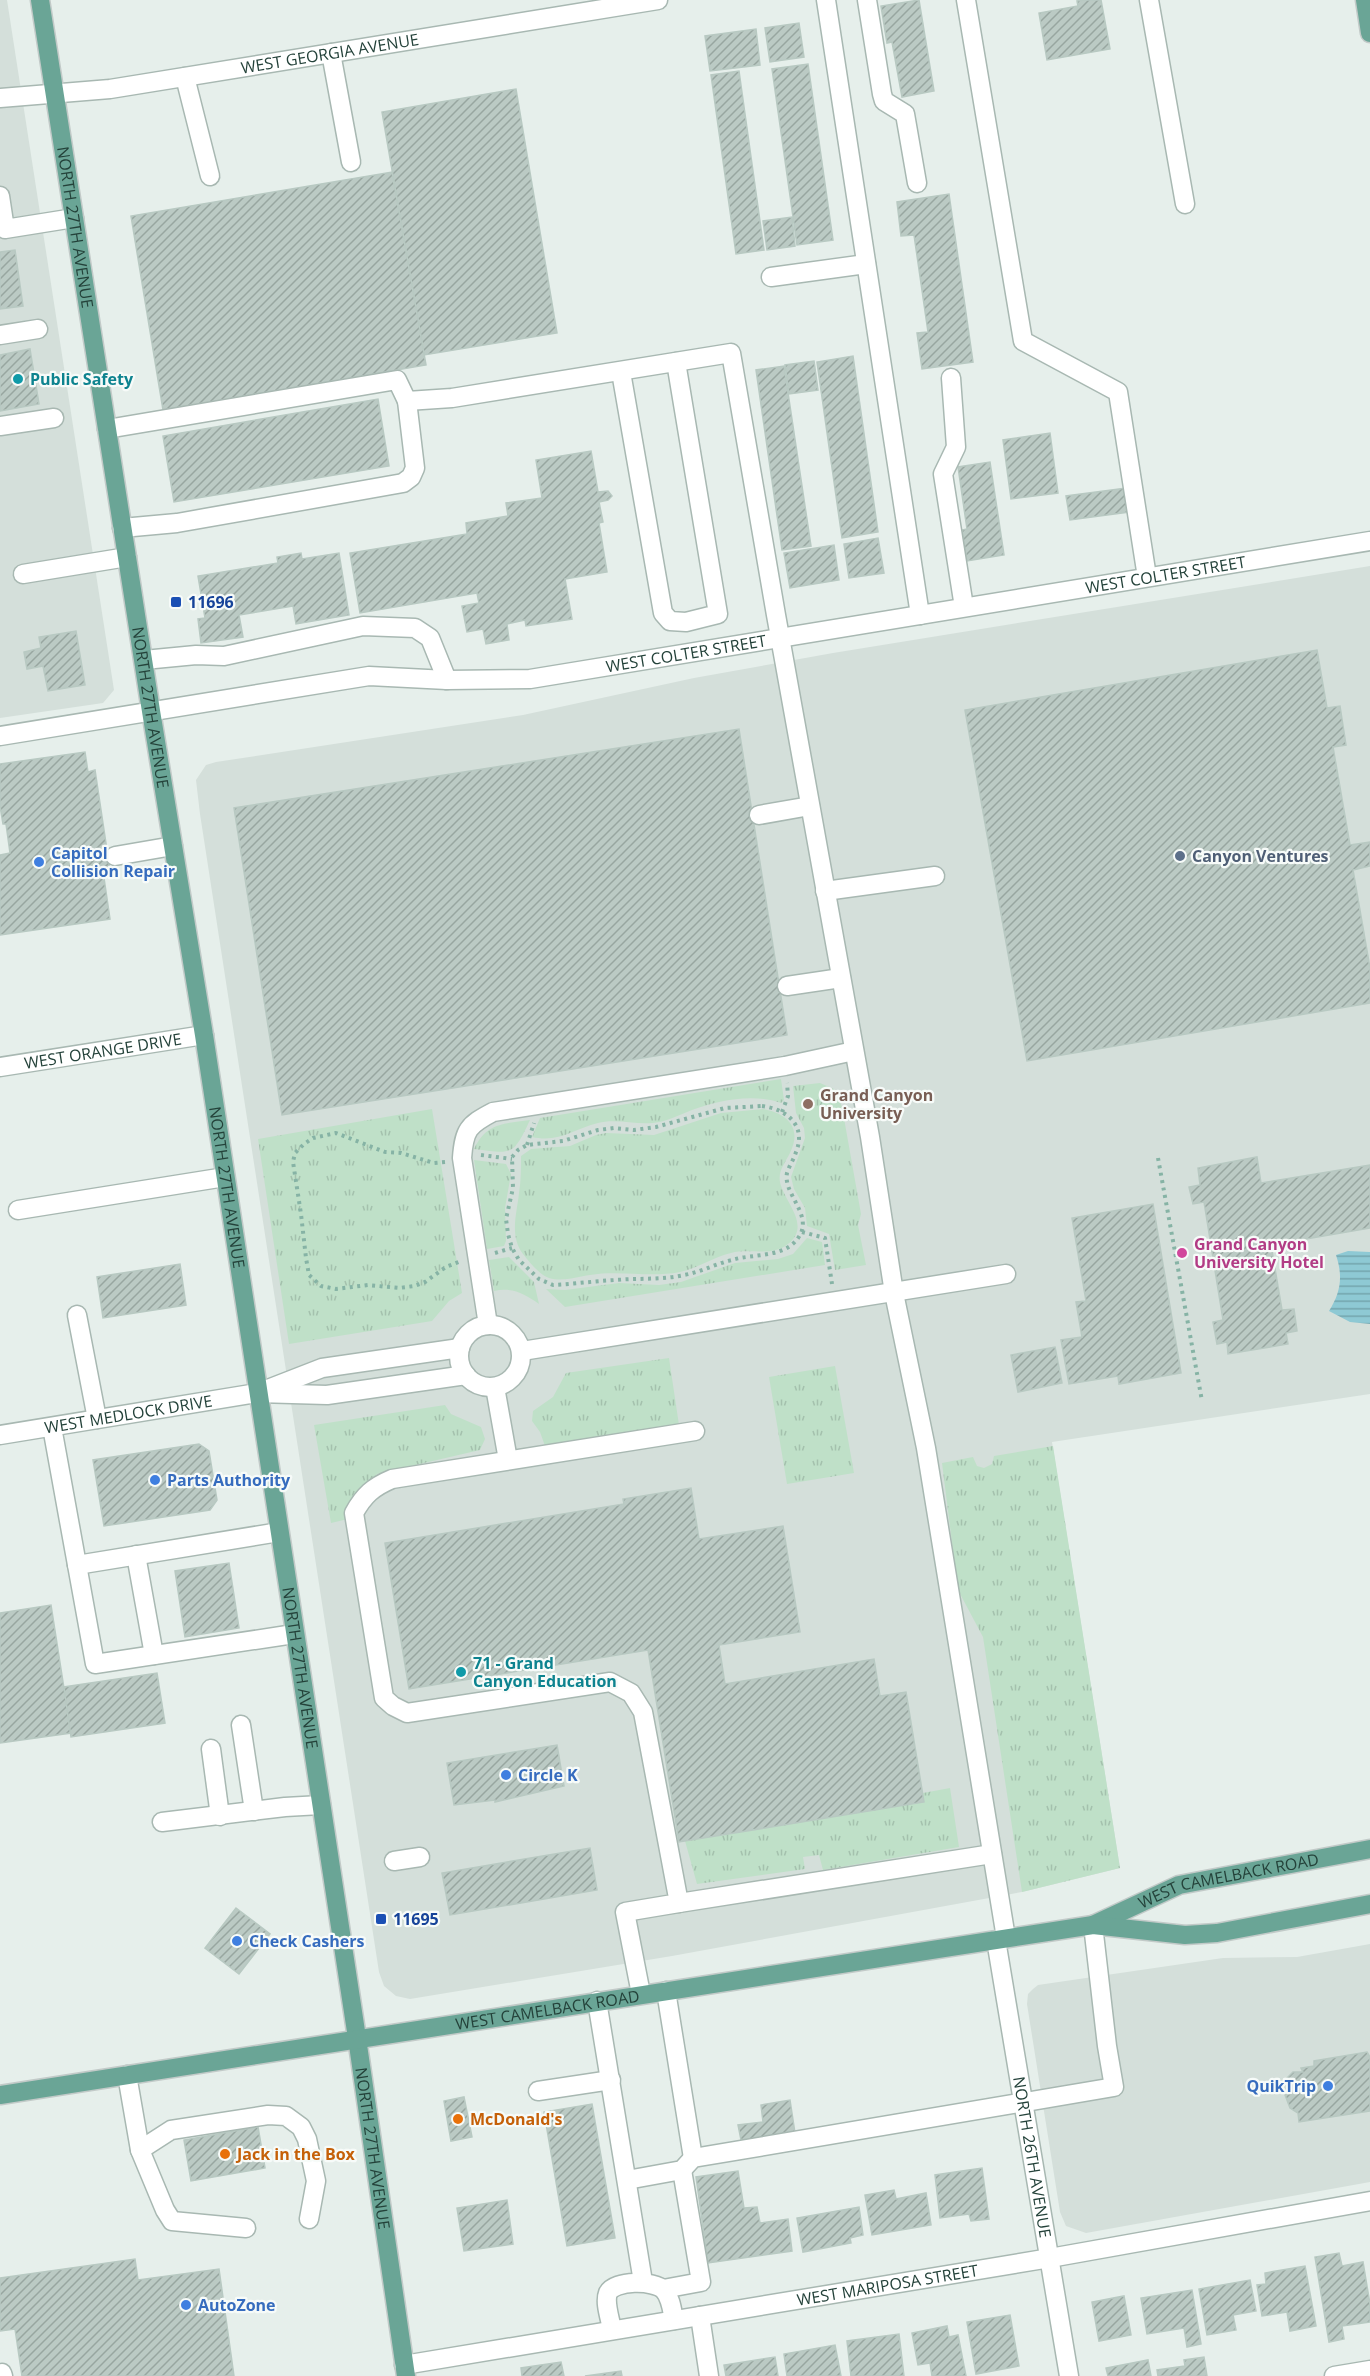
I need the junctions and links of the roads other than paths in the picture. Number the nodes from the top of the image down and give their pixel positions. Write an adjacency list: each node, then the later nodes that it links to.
1 (40, 0): 11 (main road, NORTH 27TH AVENUE)
2 (658, 0): 9 (street, WEST GEORGIA AVENUE)
3 (826, 0): 19 (street)
4 (867, 0): 15 (street)
5 (966, 0): 34 (street)
6 (1149, 0): 17 (street)
7 (1365, 0): 8 (main road)
8 (1370, 33)
9 (331, 53): 10 (street, WEST GEORGIA AVENUE); 13 (street)
10 (184, 76): 11 (street, WEST GEORGIA AVENUE); 14 (street)
11 (54, 93): 12 (street, WEST GEORGIA AVENUE); 18 (main road, NORTH 27TH AVENUE)
12 (0, 98)
13 (351, 162)
14 (210, 176)
15 (917, 183)
16 (0, 196): 18 (street)
17 (1185, 204)
18 (74, 218): 29 (main road, NORTH 27TH AVENUE)
19 (866, 264): 20 (street); 36 (street)
20 (771, 277)
21 (38, 329): 22 (street)
22 (0, 335)
23 (676, 362): 24 (street); 24 (street); 37 (street, NORTH 26TH AVENUE)
24 (621, 372): 26 (street)
25 (951, 378): 35 (street)
26 (407, 401): 29 (street); 30 (street)
27 (54, 418): 28 (street)
28 (0, 426)
29 (106, 429): 30 (main road, NORTH 27TH AVENUE)
30 (122, 528): 32 (main road, NORTH 27TH AVENUE)
31 (1370, 541): 34 (street, WEST COLTER STREET)
32 (127, 557): 33 (street); 38 (main road, NORTH 27TH AVENUE)
33 (23, 574)
34 (1147, 577): 35 (street, WEST COLTER STREET)
35 (964, 607): 36 (street, WEST COLTER STREET)
36 (920, 615): 37 (street, WEST COLTER STREET)
37 (782, 637): 39 (street, WEST COLTER STREET); 42 (street, NORTH 26TH AVENUE)
38 (144, 660): 39 (street); 40 (main road, NORTH 27TH AVENUE)
39 (447, 680): 40 (street, WEST COLTER STREET)
40 (151, 711): 41 (street, WEST COLTER STREET); 44 (main road, NORTH 27TH AVENUE)
41 (0, 736)
42 (810, 806): 43 (street); 47 (street, NORTH 26TH AVENUE)
43 (759, 815)
44 (173, 846): 45 (street); 50 (main road, NORTH 27TH AVENUE)
45 (115, 856)
46 (935, 876): 47 (street)
47 (825, 891): 48 (street, NORTH 26TH AVENUE)
48 (841, 978): 49 (street); 51 (street, NORTH 26TH AVENUE)
49 (787, 987)
50 (204, 1035): 52 (street, WEST ORANGE DRIVE); 53 (main road, NORTH 27TH AVENUE)
51 (854, 1051): 56 (street, NORTH 26TH AVENUE); 58 (street)
52 (0, 1067)
53 (225, 1177): 54 (street); 63 (main road, NORTH 27TH AVENUE)
54 (18, 1210)
55 (1006, 1274): 56 (street)
56 (894, 1293): 60 (street); 81 (street, NORTH 26TH AVENUE)
57 (77, 1315): 64 (street)
58 (488, 1325): 59 (street); 60 (street)
59 (460, 1348): 61 (street); 63 (street)
60 (522, 1351): 62 (street)
61 (466, 1376): 62 (street); 63 (street)
62 (495, 1387): 68 (street)
63 (257, 1393): 64 (street, WEST MEDLOCK DRIVE); 69 (main road, NORTH 27TH AVENUE)
64 (97, 1419): 65 (street, WEST MEDLOCK DRIVE)
65 (52, 1427): 67 (street, WEST MEDLOCK DRIVE); 71 (street)
66 (695, 1431): 68 (street)
67 (0, 1435)
68 (508, 1460): 84 (street)
69 (279, 1532): 70 (street); 72 (main road, NORTH 27TH AVENUE)
70 (136, 1555): 71 (street); 73 (street)
71 (77, 1565): 73 (street)
72 (294, 1634): 73 (street); 76 (main road, NORTH 27TH AVENUE)
73 (154, 1655)
74 (241, 1725): 77 (street)
75 (211, 1749): 78 (street)
76 (321, 1805): 77 (street); 91 (main road, NORTH 27TH AVENUE)
77 (254, 1811): 78 (street)
78 (220, 1816): 79 (street)
79 (162, 1822)
80 (1370, 1849): 86 (main road, WEST CAMELBACK ROAD)
81 (992, 1854): 84 (street); 87 (street, NORTH 26TH AVENUE)
82 (420, 1857): 83 (street)
83 (394, 1861)
84 (679, 1903): 89 (street)
85 (1370, 1904): 86 (main road, WEST CAMELBACK ROAD)
86 (1093, 1925): 87 (main road, WEST CAMELBACK ROAD); 96 (street)
87 (1001, 1939): 88 (main road, WEST CAMELBACK ROAD); 96 (street, NORTH 26TH AVENUE)
88 (666, 1991): 89 (main road, WEST CAMELBACK ROAD); 98 (street)
89 (641, 1994): 90 (main road, WEST CAMELBACK ROAD)
90 (597, 2001): 91 (main road, WEST CAMELBACK ROAD); 93 (street)
91 (357, 2038): 92 (main road, WEST CAMELBACK ROAD); 109 (main road, NORTH 27TH AVENUE)
92 (127, 2075): 95 (main road, WEST CAMELBACK ROAD); 97 (street)
93 (611, 2080): 94 (street); 99 (street)
94 (538, 2091)
95 (0, 2095)
96 (1023, 2101): 98 (street); 103 (street, NORTH 26TH AVENUE)
97 (140, 2150): 101 (street); 102 (street)
98 (688, 2164): 99 (street); 105 (street)
99 (627, 2180): 104 (street)
100 (1370, 2201): 103 (street, WEST MARIPOSA STREET)
101 (309, 2219)
102 (246, 2228)
103 (1050, 2258): 106 (street, WEST MARIPOSA STREET); 112 (street, NORTH 26TH AVENUE)
104 (644, 2282): 105 (street); 108 (street)
105 (663, 2289): 107 (street)
106 (700, 2316): 107 (street, WEST MARIPOSA STREET); 111 (street)
107 (674, 2320): 108 (street, WEST MARIPOSA STREET)
108 (612, 2330): 109 (street, WEST MARIPOSA STREET)
109 (405, 2370)
110 (1370, 2370): 113 (street)
111 (708, 2376)
112 (1069, 2376)
113 (1334, 2376)

